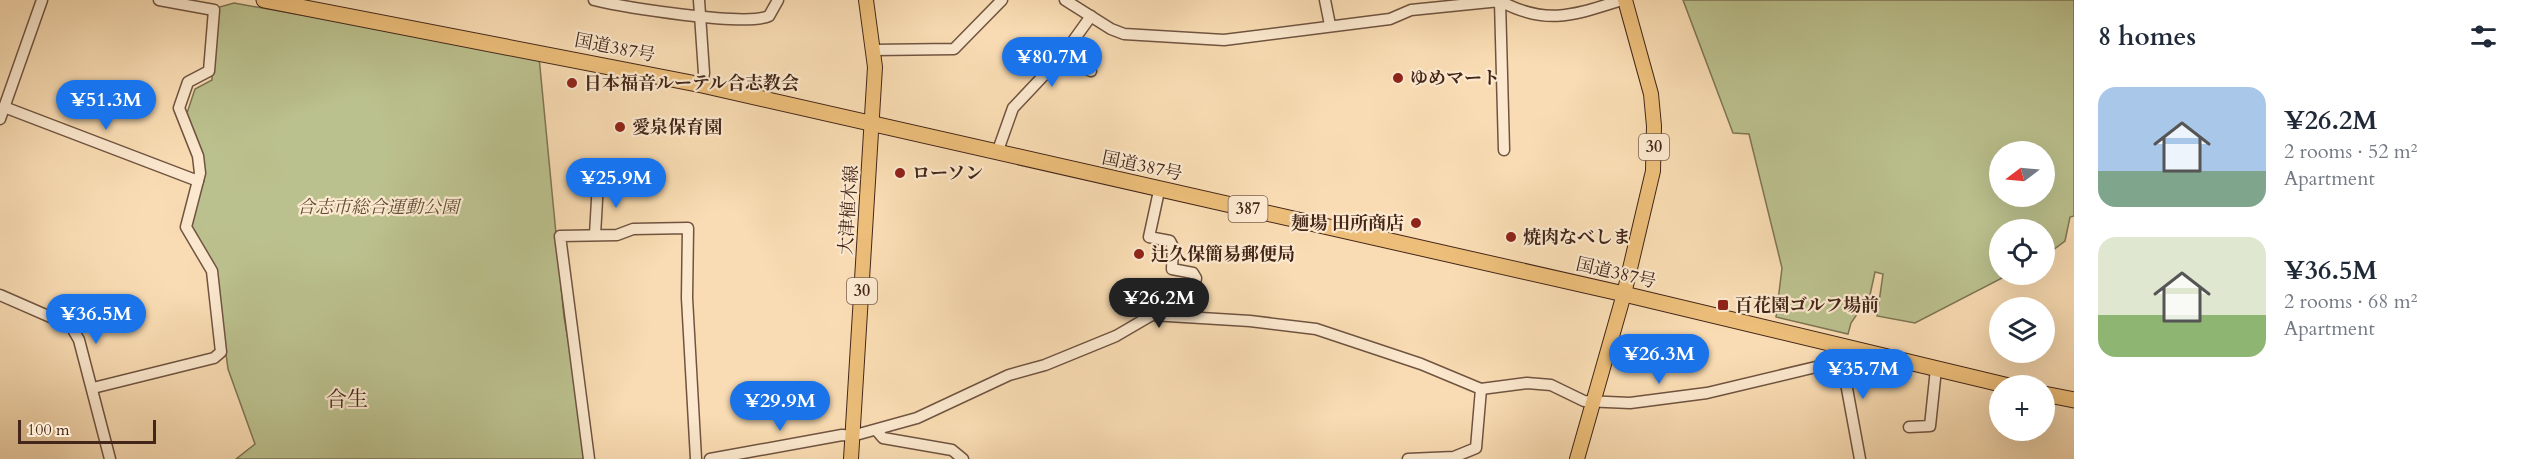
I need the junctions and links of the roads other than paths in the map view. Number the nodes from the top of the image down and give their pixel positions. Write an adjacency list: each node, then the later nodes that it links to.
1 (42, 0): 24 (street)
2 (159, 0): 29 (street)
3 (264, 0): 14 (highway, 国道387号 / 387)
4 (594, 0): 17 (street)
5 (699, 0): 17 (street)
6 (778, 0): 17 (street)
7 (866, 0): 20 (main road, 大津植木線 / 30)
8 (1002, 0): 20 (street)
9 (1065, 0): 18 (street)
10 (1325, 0): 19 (street)
11 (1583, 0): 16 (street)
12 (1624, 0): 16 (street); 33 (main road, 30)
13 (1500, 1): 15 (street); 16 (street); 27 (street)
14 (308, 4): 23 (highway, 国道387号 / 387)
15 (1411, 5): 19 (street)
16 (1587, 12)
17 (700, 16): 23 (street)
18 (1091, 16): 19 (street); 21 (street)
19 (1330, 25)
20 (873, 50): 26 (main road, 大津植木線 / 30)
21 (1064, 60): 22 (street); 28 (street)
22 (1091, 72)
23 (702, 85): 26 (highway, 国道387号 / 387)
24 (4, 107): 25 (street); 29 (street)
25 (0, 119)
26 (872, 124): 28 (highway, 国道387号 / 387); 46 (main road, 大津植木線 / 30)
27 (1504, 150)
28 (997, 153): 31 (highway, 国道387号 / 387)
29 (198, 181): 39 (street)
30 (600, 182): 32 (street)
31 (1159, 190): 33 (highway, 国道387号 / 387); 35 (street)
32 (598, 234): 48 (street); 49 (street)
33 (1624, 294): 36 (highway, 国道387号 / 387); 43 (main road, 30)
34 (0, 295): 39 (street)
35 (1190, 316): 40 (street); 45 (street)
36 (1840, 354): 37 (highway, 国道387号 / 387); 43 (street); 55 (street)
37 (1936, 369): 38 (highway, 国道387号 / 387); 44 (street)
38 (1989, 381)
39 (93, 388): 47 (street)
40 (1481, 389): 43 (street); 53 (street)
41 (2055, 396): 42 (highway)
42 (2074, 400)
43 (1592, 401): 54 (main road, 30)
44 (1909, 427)
45 (877, 431): 46 (street); 52 (street)
46 (852, 436): 50 (street); 51 (main road, 大津植木線 / 30)
47 (111, 459)
48 (589, 459)
49 (696, 459)
50 (710, 459)
51 (851, 459)
52 (963, 459)
53 (1408, 459)
54 (1577, 459)
55 (1860, 459)

